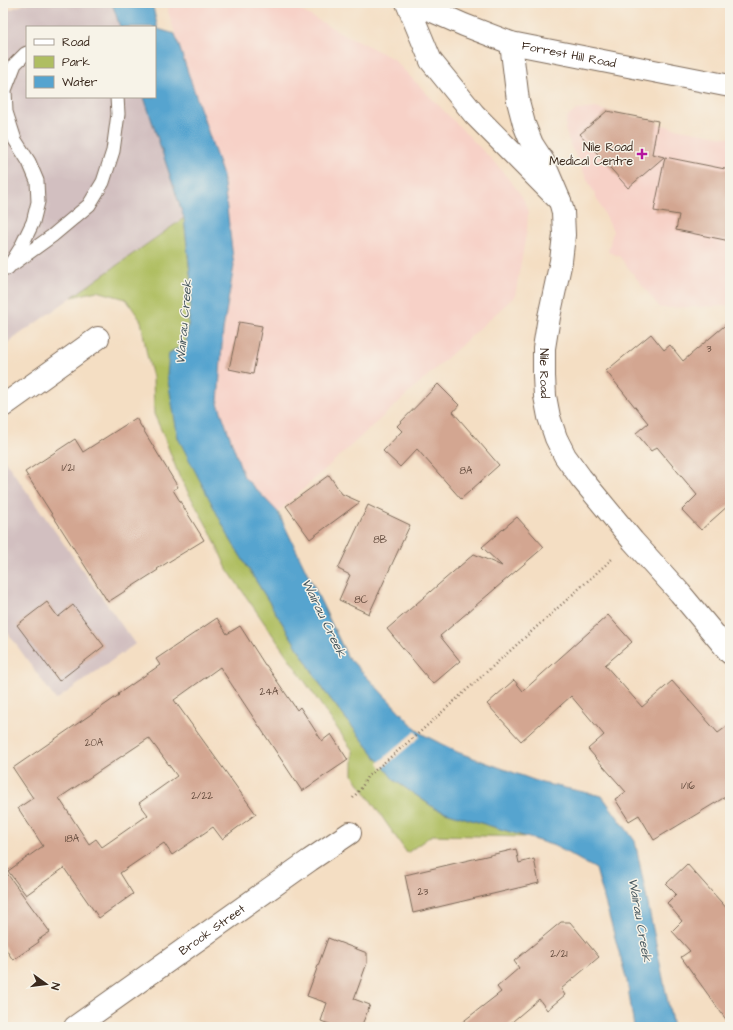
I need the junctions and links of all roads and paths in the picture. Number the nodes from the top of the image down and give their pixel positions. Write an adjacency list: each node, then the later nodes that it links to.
1 (407, 3): 7 (street)
2 (414, 3): 3 (street, Forrest Hill Road)
3 (511, 43): 5 (street, Forrest Hill Road); 7 (street, Nile Road)
4 (26, 53): 8 (lane)
5 (730, 86)
6 (116, 98): 8 (lane)
7 (560, 201): 12 (street, Nile Road)
8 (5, 269)
9 (98, 338): 10 (street)
10 (3, 406)
11 (614, 557): 13 (path)
12 (730, 653)
13 (353, 798)
14 (350, 833): 15 (street, Brook Street)
15 (75, 1027)

